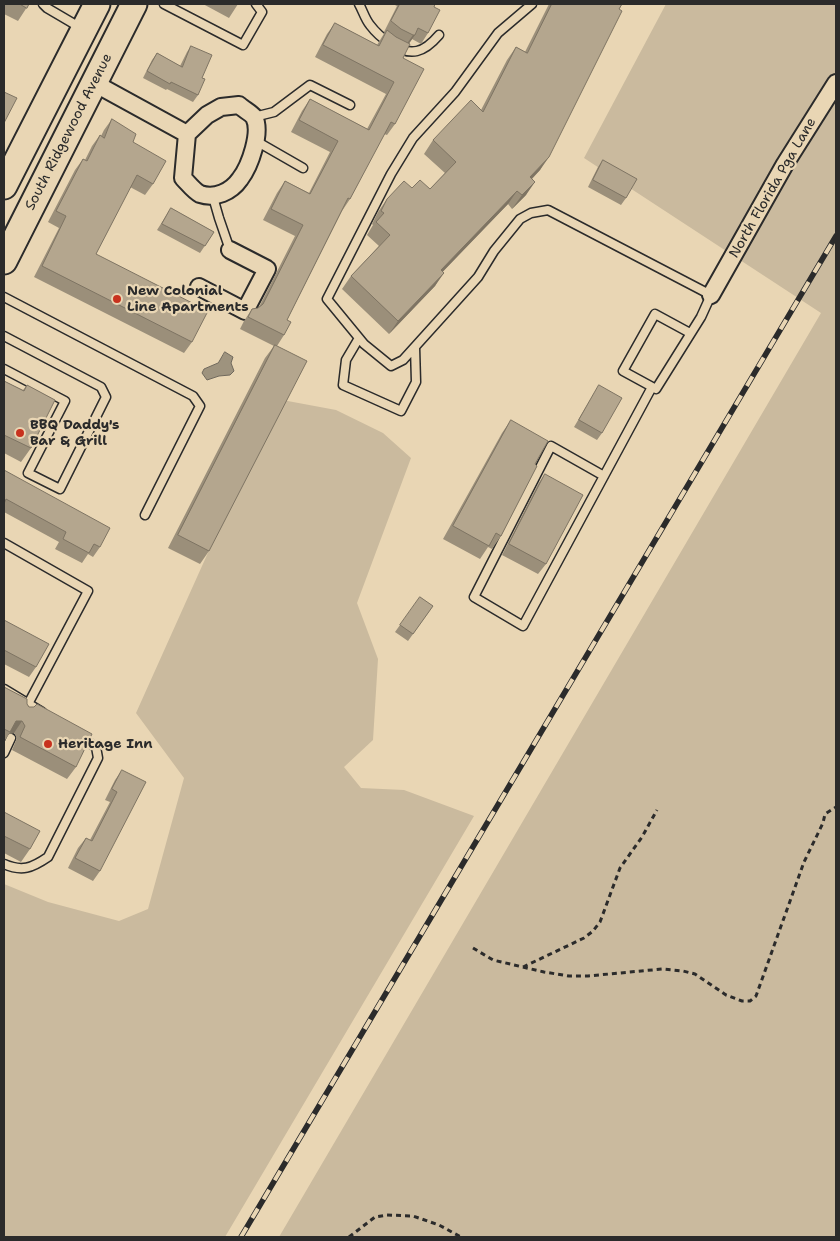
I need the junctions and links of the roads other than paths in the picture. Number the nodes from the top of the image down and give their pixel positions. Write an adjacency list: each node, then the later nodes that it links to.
1 (38, 4): 8 (lane)
2 (97, 4): 9 (main road)
3 (134, 4): 11 (main road, South Ridgewood Avenue)
4 (164, 4): 5 (lane)
5 (256, 4)
6 (359, 4): 10 (lane)
7 (532, 4): 27 (lane)
8 (45, 6): 9 (lane)
9 (84, 29): 18 (main road)
10 (439, 35)
11 (94, 83): 15 (street); 21 (main road, South Ridgewood Avenue)
12 (836, 83): 23 (street, North Florida Pga Lane)
13 (350, 105): 14 (lane)
14 (254, 117): 15 (street); 16 (street)
15 (187, 134): 19 (street)
16 (256, 141): 17 (lane); 19 (street)
17 (303, 168)
18 (4, 186)
19 (213, 196): 20 (lane)
20 (230, 250): 22 (street)
21 (4, 261)
22 (199, 286)
23 (711, 295): 25 (lane); 28 (lane)
24 (4, 297): 32 (lane)
25 (690, 333): 30 (lane); 30 (lane)
26 (4, 336): 29 (lane)
27 (359, 338): 28 (lane); 28 (lane)
28 (415, 347)
29 (4, 369)
30 (652, 387): 31 (lane)
31 (604, 476): 31 (lane)
32 (145, 515)
33 (4, 543): 35 (lane)
34 (4, 689): 35 (lane)
35 (29, 703): 36 (lane); 37 (lane)
36 (23, 714)
37 (51, 718)
38 (73, 732): 41 (lane)
39 (11, 738): 40 (lane)
40 (4, 753)
41 (4, 864)

